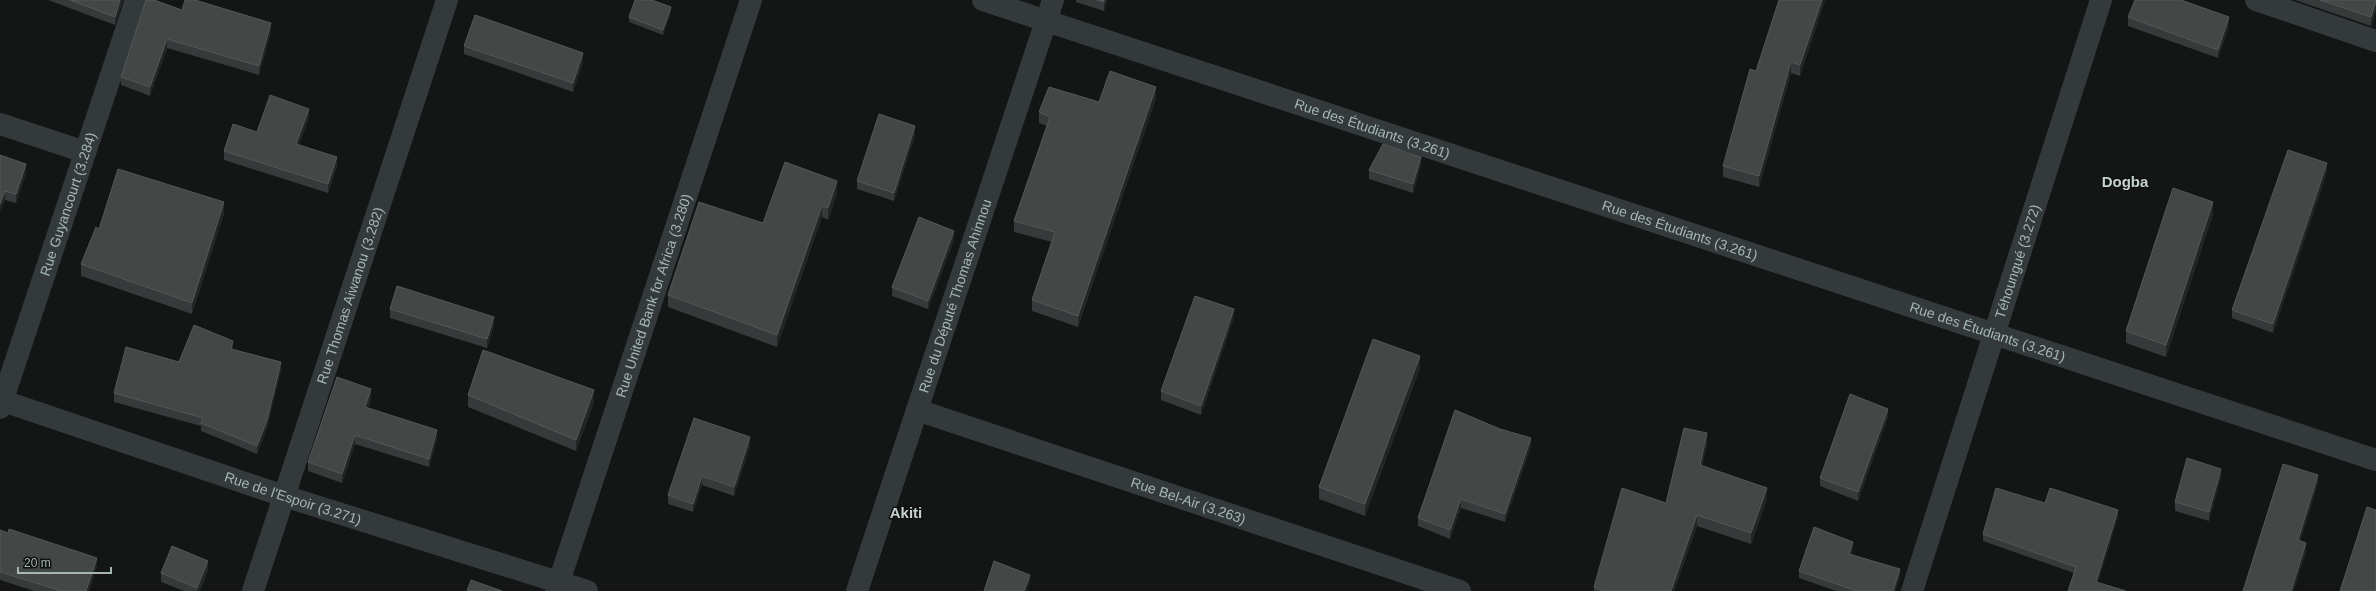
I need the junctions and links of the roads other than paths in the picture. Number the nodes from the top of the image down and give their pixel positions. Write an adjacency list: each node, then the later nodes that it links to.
1 (136, 0): 11 (street, Rue Guyancourt (3.284))
2 (447, 0): 16 (street, Rue Thomas Aiwanou (3.282))
3 (751, 0): 17 (street, Rue United Bank for Africa (3.280))
4 (983, 0): 8 (street, Rue des Étudiants (3.261))
5 (1053, 0): 8 (street, Rue du Député Thomas Ahinnou)
6 (2101, 0): 12 (street, Téhoungué (3.272))
7 (2256, 0): 9 (street)
8 (1046, 21): 12 (street, Rue des Étudiants (3.261)); 14 (street, Rue du Député Thomas Ahinnou)
9 (2376, 41)
10 (0, 124): 11 (street)
11 (85, 152): 13 (street, Rue Guyancourt (3.284))
12 (1994, 334): 15 (street, Rue des Étudiants (3.261)); 22 (street, Téhoungué (3.272))
13 (1, 403): 16 (street, Rue de l'Espoir (3.271))
14 (917, 410): 20 (street, Rue du Député Thomas Ahinnou); 21 (street, Rue Bel-Air (3.263))
15 (2376, 460)
16 (284, 496): 17 (street, Rue de l'Espoir (3.271)); 18 (street, Rue Thomas Aiwanou (3.282))
17 (558, 586): 19 (street, Rue de l'Espoir (3.271))
18 (253, 591)
19 (587, 591)
20 (857, 591)
21 (1460, 591)
22 (1912, 591)

